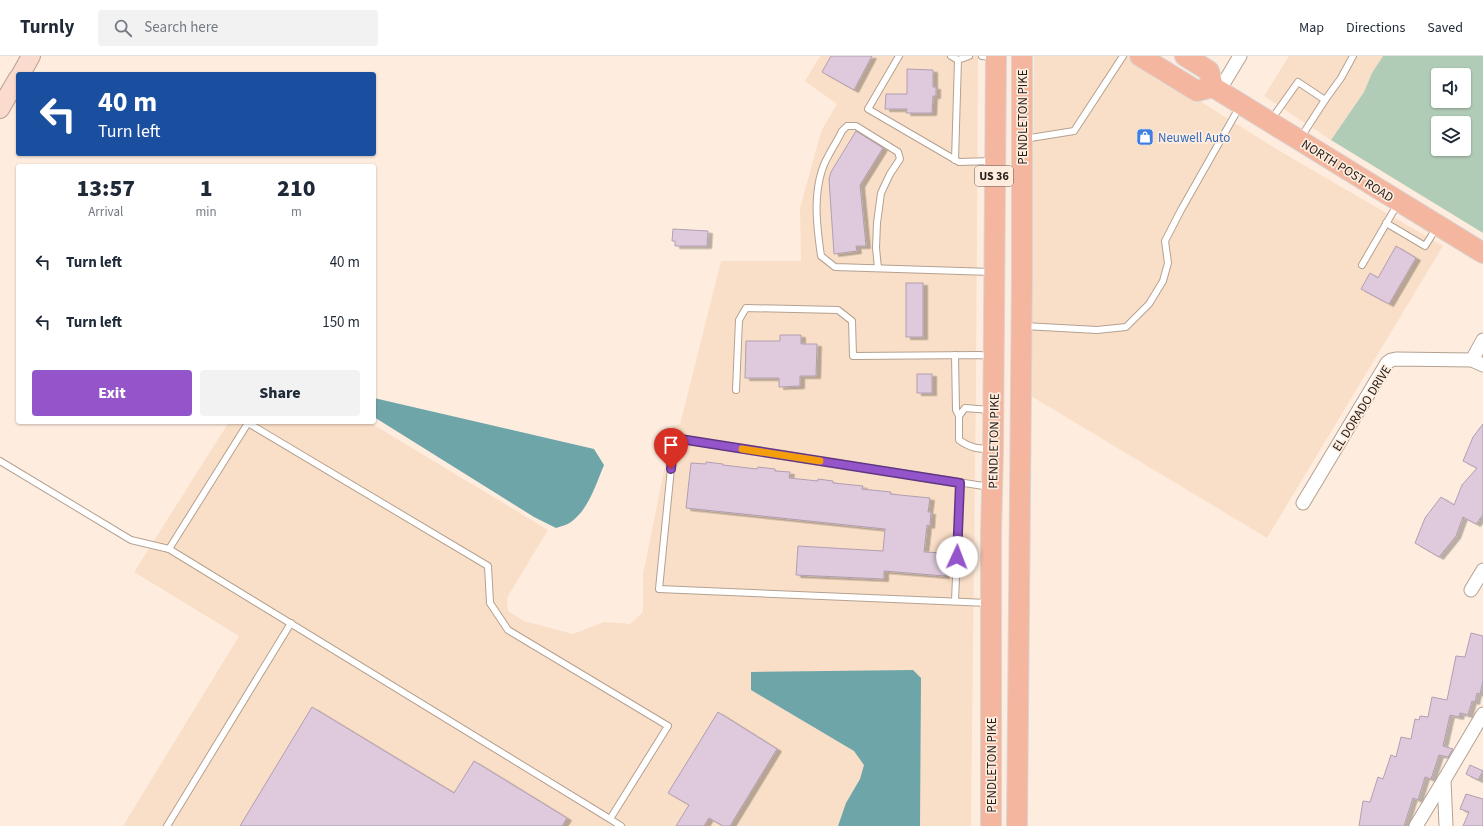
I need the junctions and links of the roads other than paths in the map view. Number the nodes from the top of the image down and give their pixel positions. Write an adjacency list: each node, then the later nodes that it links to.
1 (31, 56): 13 (street)
2 (899, 56): 22 (lane)
3 (951, 56): 12 (lane)
4 (968, 56): 12 (lane)
5 (991, 56): 23 (main road, PENDLETON PIKE / US 36)
6 (1022, 56): 20 (main road, PENDLETON PIKE / US 36)
7 (1123, 56): 20 (lane)
8 (1140, 56): 15 (main road)
9 (1185, 56): 15 (main road)
10 (1240, 56): 15 (street)
11 (1353, 56): 16 (lane)
12 (958, 60): 22 (lane)
13 (22, 72)
14 (16, 81): 18 (street)
15 (1216, 89): 17 (main road, NORTH POST ROAD)
16 (1325, 100): 19 (lane); 21 (lane)
17 (1241, 104): 19 (main road, NORTH POST ROAD); 31 (lane)
18 (0, 109)
19 (1270, 122): 21 (main road, NORTH POST ROAD)
20 (1022, 140): 31 (main road, PENDLETON PIKE / US 36)
21 (1299, 140): 24 (main road, NORTH POST ROAD)
22 (955, 160): 23 (lane)
23 (994, 161): 30 (main road, PENDLETON PIKE / US 36)
24 (1399, 201): 25 (lane); 26 (main road, NORTH POST ROAD)
25 (1386, 223): 26 (lane); 28 (lane)
26 (1438, 225): 27 (main road, NORTH POST ROAD)
27 (1483, 253)
28 (1362, 265)
29 (878, 268): 29 (lane); 30 (lane)
30 (994, 272): 34 (main road, PENDLETON PIKE / US 36)
31 (1021, 325): 58 (main road, PENDLETON PIKE)
32 (1483, 340): 35 (street, EL DORADO DRIVE)
33 (955, 355): 34 (lane); 36 (lane); 38 (lane)
34 (994, 356): 37 (main road, PENDLETON PIKE / US 36)
35 (1477, 362): 45 (street, EL DORADO DRIVE)
36 (736, 390)
37 (993, 411): 38 (lane); 41 (main road, PENDLETON PIKE / US 36)
38 (960, 416): 41 (lane)
39 (247, 424): 46 (lane)
40 (250, 424): 54 (lane)
41 (993, 449): 44 (main road, PENDLETON PIKE / US 36)
42 (0, 461): 46 (lane)
43 (960, 483): 44 (lane); 49 (lane); 49 (lane)
44 (992, 487): 50 (main road, PENDLETON PIKE / US 36)
45 (1303, 503)
46 (169, 549): 51 (lane)
47 (1483, 570): 48 (street)
48 (1471, 590)
49 (955, 601): 50 (lane)
50 (992, 603): 57 (main road, PENDLETON PIKE / US 36)
51 (291, 624): 54 (lane); 55 (lane)
52 (1483, 714): 53 (street)
53 (1444, 780): 59 (street); 60 (street)
54 (610, 819): 56 (lane)
55 (167, 826)
56 (621, 826)
57 (991, 826)
58 (1017, 826)
59 (1416, 826)
60 (1446, 826)

